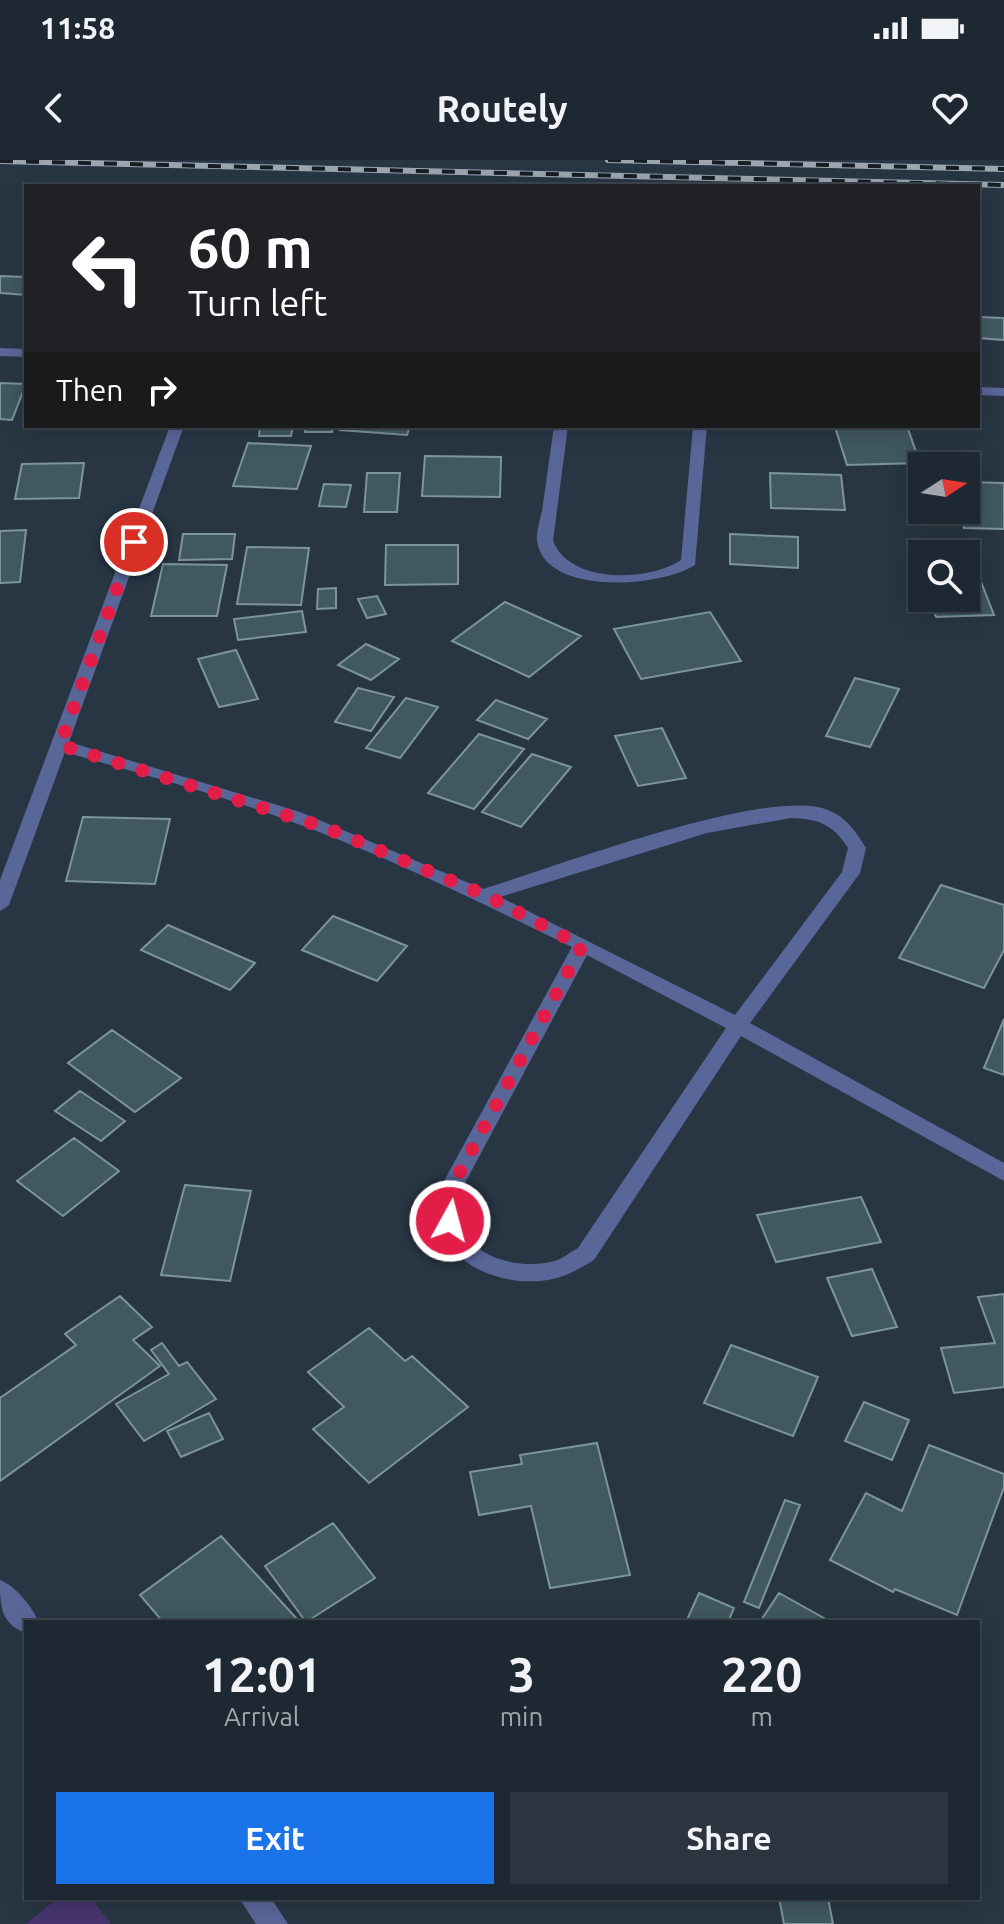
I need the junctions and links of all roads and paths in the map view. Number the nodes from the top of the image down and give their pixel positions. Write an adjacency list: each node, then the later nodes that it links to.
1 (0, 352): 2 (street)
2 (24, 353)
3 (980, 391): 4 (street)
4 (1004, 392)
5 (176, 428): 8 (street)
6 (561, 428): 7 (street)
7 (700, 428)
8 (60, 745): 9 (street); 10 (street)
9 (485, 895): 11 (street); 12 (street)
10 (0, 905)
11 (582, 946): 12 (street); 12 (street)
12 (739, 1024): 13 (street)
13 (1004, 1173)
14 (0, 1591): 15 (street)
15 (24, 1620)
16 (255, 1900): 17 (street)
17 (274, 1924)

